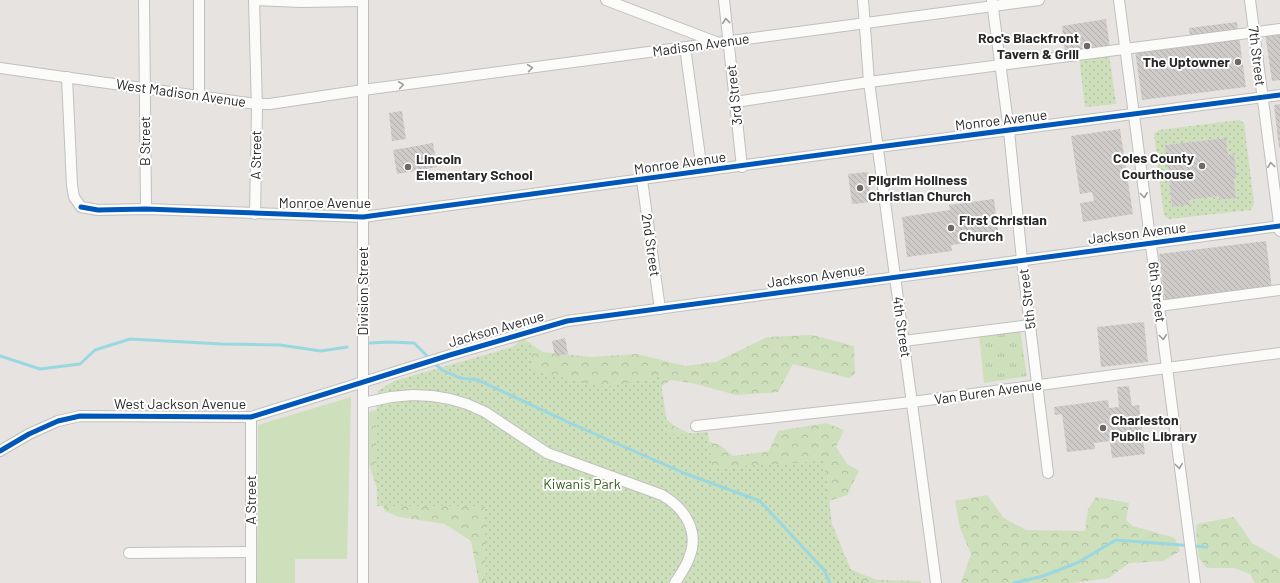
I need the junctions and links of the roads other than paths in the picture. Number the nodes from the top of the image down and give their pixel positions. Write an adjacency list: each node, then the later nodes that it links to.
1 (144, 0): 23 (street, B Street)
2 (199, 0): 26 (street)
3 (254, 0): 4 (street); 29 (street, A Street)
4 (362, 0): 24 (street, Division Street)
5 (606, 0): 16 (street)
6 (724, 0): 15 (street, 3rd Street, one-way to 6)
7 (863, 0): 12 (street, 4th Street)
8 (1039, 0): 11 (street, Madison Avenue)
9 (1119, 0): 18 (street, 6th Street)
10 (1250, 0): 14 (street, 7th Street)
11 (992, 3): 12 (street, Madison Avenue); 19 (street, 5th Street)
12 (866, 24): 15 (street, Madison Avenue); 22 (street, 4th Street)
13 (1280, 29): 14 (street)
14 (1254, 32): 18 (street); 27 (street, 7th Street)
15 (729, 41): 16 (street, Madison Avenue); 28 (street, 3rd Street)
16 (718, 43): 17 (street, Madison Avenue)
17 (685, 47): 24 (street, Madison Avenue, one-way to 17); 34 (street)
18 (1125, 48): 19 (street); 30 (street, 6th Street)
19 (1001, 66): 22 (street); 31 (street, 5th Street)
20 (0, 68): 21 (street, West Madison Avenue)
21 (67, 78): 23 (street, West Madison Avenue); 36 (street, Monroe Avenue)
22 (869, 82): 28 (street); 32 (street, 4th Street)
23 (144, 88): 26 (street, West Madison Avenue); 36 (street, B Street)
24 (363, 90): 29 (street, West Madison Avenue); 38 (street, Division Street)
25 (1280, 95): 27 (street, Monroe Avenue)
26 (199, 96): 29 (street, West Madison Avenue)
27 (1263, 97): 30 (street, Monroe Avenue); 39 (street, 7th Street, one-way to 27)
28 (735, 102): 33 (street, 3rd Street)
29 (256, 104): 37 (street, A Street)
30 (1134, 114): 31 (street, Monroe Avenue); 40 (street, 6th Street, one-way to 40)
31 (1009, 131): 32 (street, Monroe Avenue); 41 (street, 5th Street)
32 (878, 148): 33 (street, Monroe Avenue); 42 (street, 4th Street)
33 (742, 166): 34 (street, Monroe Avenue)
34 (702, 171): 35 (street, Monroe Avenue)
35 (642, 180): 38 (street, Monroe Avenue); 45 (street, 2nd Street)
36 (146, 209): 37 (street, Monroe Avenue)
37 (255, 214): 38 (street, Monroe Avenue)
38 (363, 217): 50 (street, Division Street)
39 (1280, 228): 40 (street, Jackson Avenue)
40 (1151, 244): 41 (street, Jackson Avenue); 44 (street, 6th Street)
41 (1022, 260): 42 (street, Jackson Avenue); 46 (street, 5th Street)
42 (895, 278): 45 (street, Jackson Avenue); 47 (street, 4th Street)
43 (1280, 290): 44 (street)
44 (1159, 306): 49 (street, 6th Street, one-way to 49)
45 (660, 309): 50 (street, Jackson Avenue)
46 (1030, 325): 47 (street); 51 (street, 5th Street)
47 (904, 342): 52 (street, 4th Street)
48 (1280, 353): 49 (street, Van Buren Avenue)
49 (1167, 368): 51 (street, Van Buren Avenue); 64 (street, 6th Street, one-way to 64)
50 (363, 382): 53 (street, Division Street); 54 (street, West Jackson Avenue)
51 (1037, 386): 52 (street, Van Buren Avenue); 57 (street, 5th Street)
52 (912, 402): 55 (street, Van Buren Avenue); 63 (street, 4th Street)
53 (363, 403): 61 (street, Division Street); 62 (street)
54 (251, 416): 56 (street, West Jackson Avenue); 58 (street, A Street)
55 (696, 426)
56 (0, 451)
57 (1048, 474)
58 (251, 552): 59 (street); 60 (street, A Street)
59 (129, 554)
60 (251, 583)
61 (363, 583)
62 (675, 583)
63 (936, 583)
64 (1195, 583)

